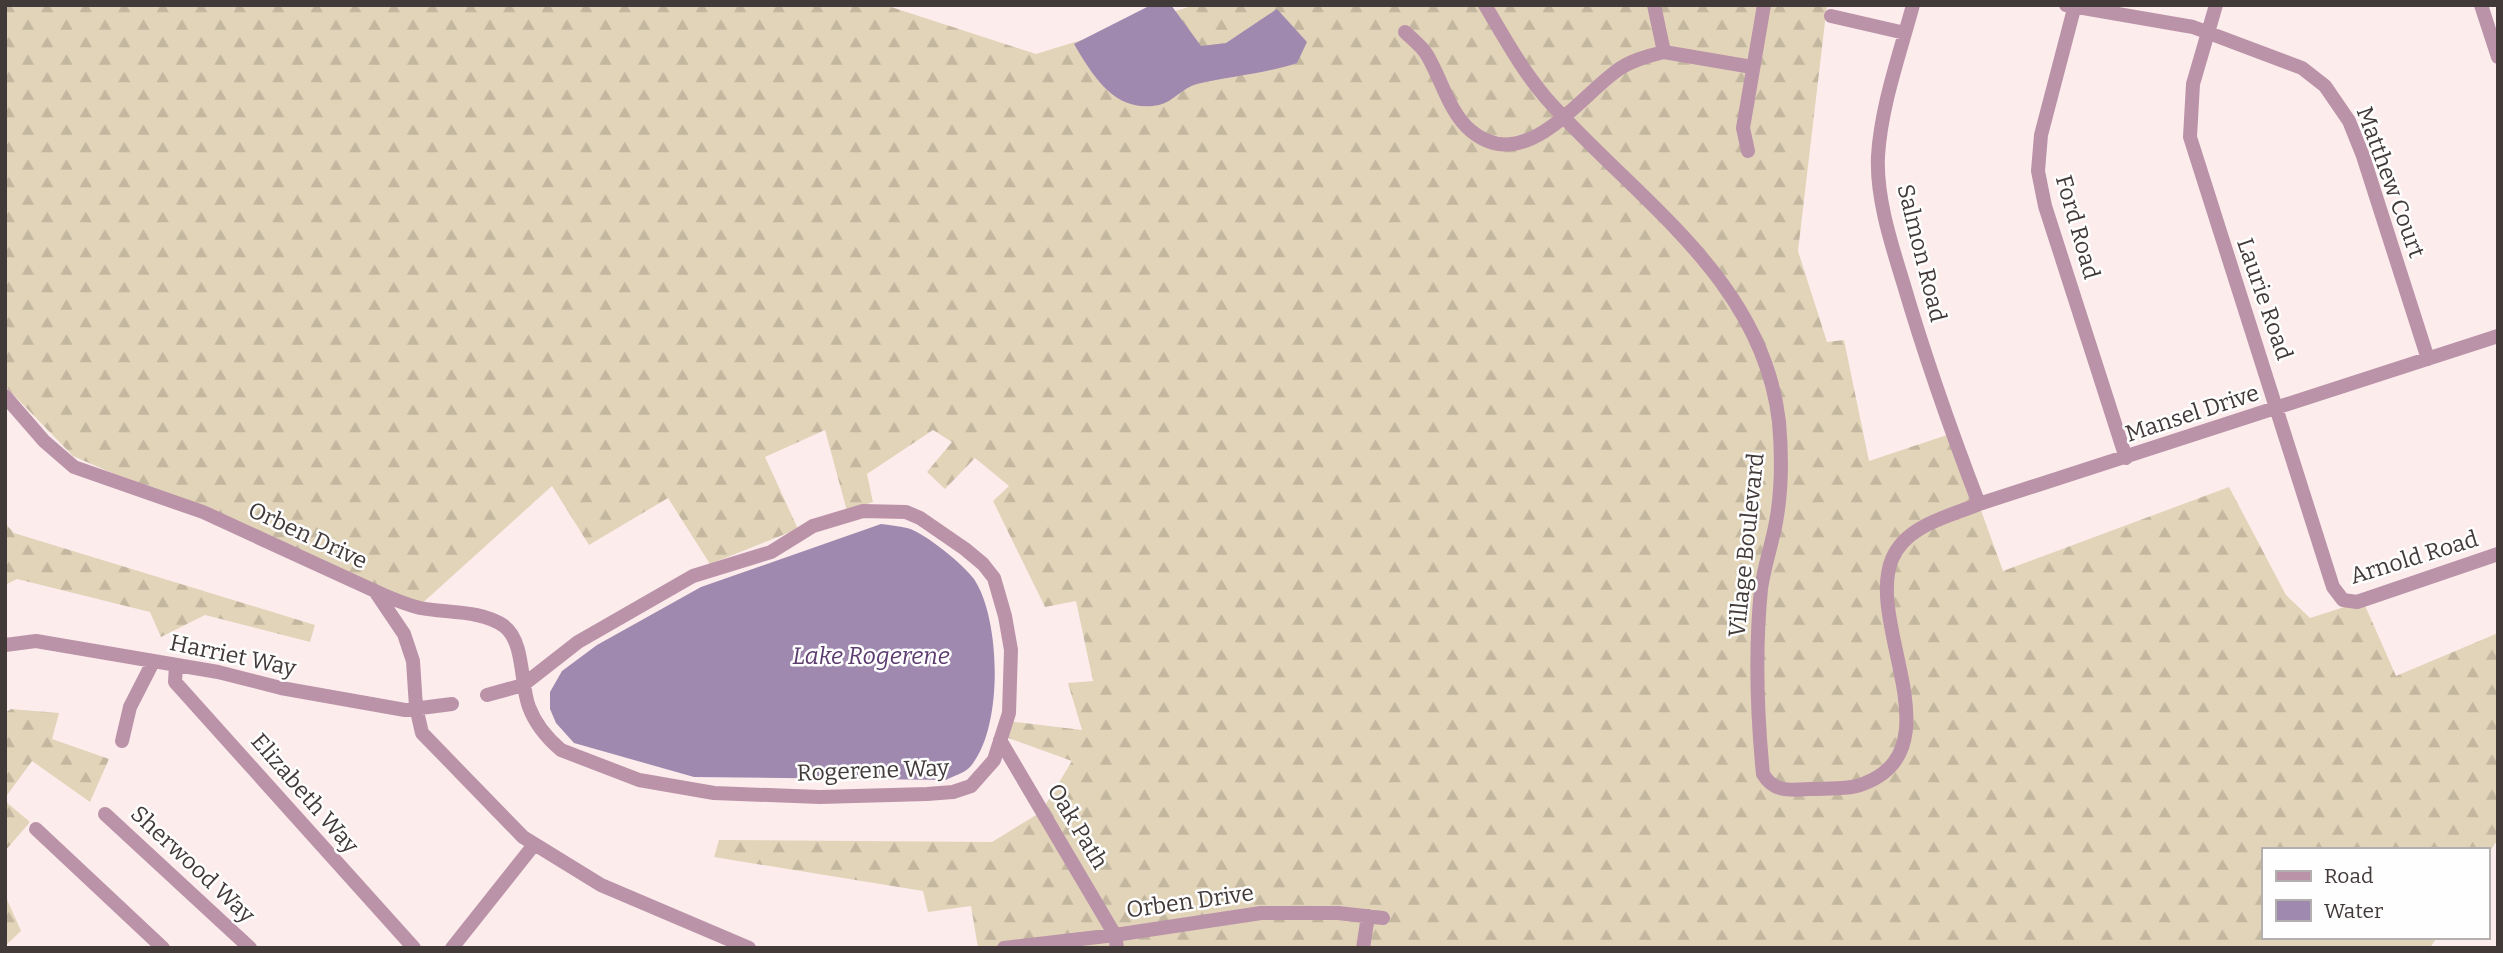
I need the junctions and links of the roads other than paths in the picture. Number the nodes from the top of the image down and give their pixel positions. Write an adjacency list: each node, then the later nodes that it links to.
1 (1485, 5): 15 (street, Village Boulevard)
2 (1654, 5): 12 (street)
3 (1765, 5): 14 (street)
4 (1913, 5): 10 (street, Salmon Road)
5 (2216, 5): 11 (street, Laurie Road)
6 (2481, 5): 13 (street)
7 (2071, 6): 11 (street, Matthew Court); 21 (street, Ford Road)
8 (1831, 16): 10 (street)
9 (1405, 32): 15 (street)
10 (1905, 33): 22 (street, Salmon Road)
11 (2206, 33): 18 (street, Matthew Court); 20 (street, Laurie Road)
12 (1664, 52): 14 (street); 15 (street)
13 (2498, 57)
14 (1752, 67): 16 (street)
15 (1564, 117): 22 (street, Village Boulevard)
16 (1748, 151)
17 (2498, 336): 18 (street, Mansel Drive)
18 (2428, 359): 20 (street, Mansel Drive)
19 (5, 396): 24 (street, Orben Drive)
20 (2278, 409): 21 (street, Mansel Drive); 25 (street, Laurie Road)
21 (2126, 458): 22 (street, Mansel Drive)
22 (1979, 504)
23 (2498, 554): 25 (street, Arnold Road)
24 (375, 591): 29 (street, Rogerene Way); 32 (street, Orben Drive)
25 (2345, 601)
26 (5, 645): 27 (street, Harriet Way)
27 (153, 662): 28 (street, Harriet Way); 34 (street)
28 (176, 665): 32 (street, Harriet Way); 44 (street, Elizabeth Way)
29 (523, 685): 30 (street); 33 (street, Rogerene Way); 33 (street, Rogerene Way)
30 (487, 695)
31 (452, 704): 32 (street, Harriet Way)
32 (416, 708): 37 (street, Orben Drive)
33 (1000, 740): 40 (street, Oak Path)
34 (122, 741)
35 (105, 814): 43 (street, Sherwood Way)
36 (36, 829): 42 (street)
37 (533, 846): 45 (street); 46 (street, Orben Drive)
38 (1368, 916): 39 (street, Orben Drive); 40 (street, Orben Drive); 48 (street)
39 (1383, 918)
40 (1116, 942): 41 (street, Orben Drive)
41 (1020, 947): 47 (street, Orben Drive)
42 (163, 948)
43 (250, 948)
44 (414, 948)
45 (452, 948)
46 (749, 948)
47 (1004, 948)
48 (1363, 948)

